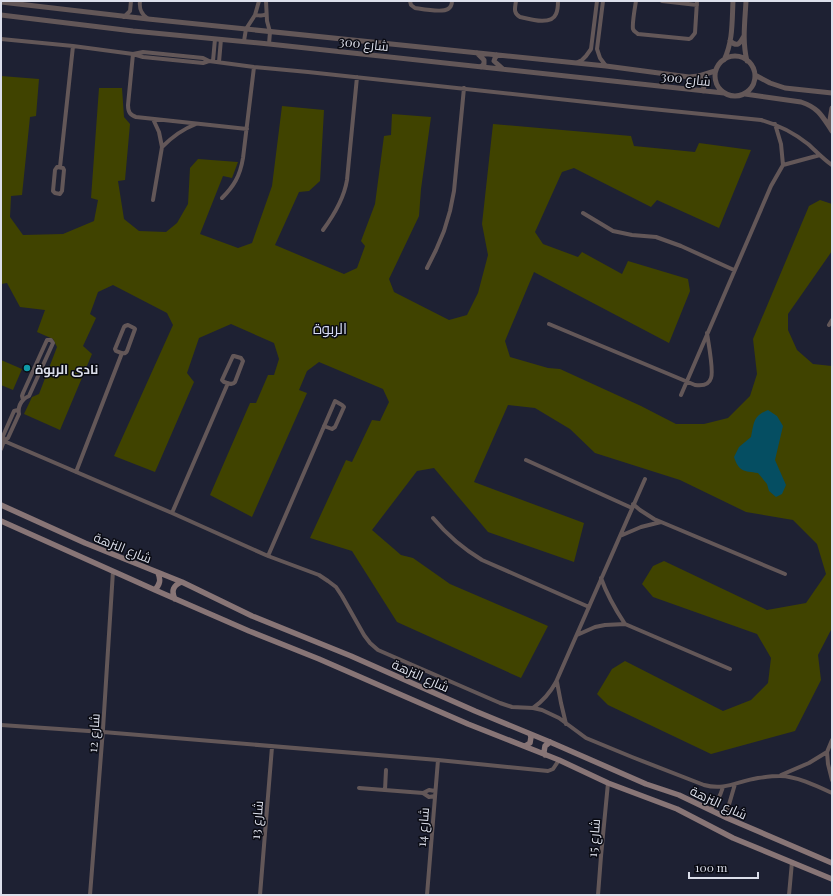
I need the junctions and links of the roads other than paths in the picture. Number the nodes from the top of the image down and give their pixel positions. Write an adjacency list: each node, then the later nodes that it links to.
1 (132, 1): 20 (street)
2 (140, 1): 21 (street)
3 (259, 1): 17 (street)
4 (266, 1): 18 (street)
5 (410, 1): 6 (street)
6 (452, 1)
7 (516, 1): 8 (street)
8 (558, 1)
9 (597, 1): 32 (street)
10 (603, 1): 35 (street)
11 (636, 1): 16 (street)
12 (662, 1): 16 (street)
13 (733, 1): 29 (street)
14 (746, 1): 24 (street)
15 (1, 2): 20 (street, شارع 300)
16 (697, 3)
17 (255, 14): 18 (street); 22 (street)
18 (266, 14): 23 (street)
19 (1, 15): 26 (street, شارع 300)
20 (124, 16): 21 (street, شارع 300)
21 (148, 19): 22 (street, شارع 300)
22 (246, 29): 23 (street, شارع 300); 28 (street)
23 (270, 32): 30 (street); 33 (street, شارع 300)
24 (744, 36): 29 (street); 39 (street)
25 (1, 39): 31 (street)
26 (215, 39): 27 (street, شارع 300); 38 (street)
27 (221, 39): 28 (street, شارع 300); 40 (street)
28 (244, 41): 30 (street, شارع 300)
29 (730, 41): 37 (street)
30 (269, 44): 44 (street, شارع 300)
31 (72, 46): 34 (street); 65 (street)
32 (589, 52): 35 (street); 41 (street)
33 (477, 53): 36 (street, شارع 300); 44 (street)
34 (133, 54): 38 (street); 56 (street)
35 (598, 54): 42 (street)
36 (497, 55): 41 (street, شارع 300); 45 (street)
37 (724, 60): 39 (street); 46 (street)
38 (211, 61): 40 (street)
39 (747, 61): 48 (street)
40 (219, 62): 43 (street)
41 (576, 63): 42 (street, شارع 300)
42 (606, 66): 47 (street, شارع 300)
43 (254, 67): 49 (street); 59 (street)
44 (481, 67): 45 (street, شارع 300)
45 (503, 69): 51 (street, شارع 300)
46 (716, 71): 47 (street, شارع 300); 53 (street)
47 (699, 76): 51 (street)
48 (755, 76): 52 (street); 54 (street)
49 (358, 77): 50 (street); 69 (street)
50 (464, 88): 58 (street); 70 (street)
51 (703, 91): 53 (street, شارع 300)
52 (832, 92)
53 (724, 93): 54 (street)
54 (745, 94): 60 (street)
55 (832, 108): 60 (street)
56 (153, 119): 57 (street); 61 (street)
57 (197, 124): 59 (street); 61 (street)
58 (775, 124): 62 (street); 63 (street)
59 (247, 129): 66 (street)
60 (832, 130)
61 (162, 147): 67 (street)
62 (820, 155): 63 (street); 64 (street)
63 (783, 165): 71 (street)
64 (832, 165)
65 (60, 167): 65 (street)
66 (222, 198)
67 (153, 200)
68 (582, 214): 71 (street)
69 (323, 230)
70 (427, 268)
71 (734, 270): 75 (street)
72 (832, 320): 74 (street)
73 (549, 324): 79 (street)
74 (829, 325)
75 (707, 333): 79 (street); 79 (street)
76 (122, 353): 76 (street); 87 (street)
77 (35, 365): 78 (street); 78 (street); 82 (street)
78 (41, 368): 82 (street)
79 (686, 382): 81 (street)
80 (228, 383): 80 (street); 91 (street)
81 (681, 394)
82 (23, 400): 84 (street)
83 (324, 426): 83 (street); 96 (street)
84 (4, 441): 85 (street); 87 (street)
85 (1, 449)
86 (526, 460): 90 (street)
87 (76, 472): 91 (street)
88 (645, 479): 90 (street)
89 (1, 505): 98 (main road, شارع النزهة)
90 (632, 506): 94 (street); 95 (street)
91 (172, 513): 96 (street)
92 (433, 518): 104 (street)
93 (1, 521): 97 (main road, شارع النزهة)
94 (662, 522): 95 (street); 99 (street)
95 (620, 536): 100 (street)
96 (268, 556): 109 (street)
97 (113, 571): 102 (main road, شارع النزهة); 112 (street, شارع 12)
98 (158, 573): 101 (main road, شارع النزهة); 102 (main road)
99 (785, 574)
100 (602, 578): 104 (street); 105 (street)
101 (182, 582): 103 (main road); 113 (main road, شارع النزهة)
102 (155, 590): 103 (main road, شارع النزهة)
103 (176, 599): 116 (main road, شارع النزهة)
104 (589, 607): 106 (street)
105 (625, 624): 106 (street); 107 (street)
106 (577, 635): 108 (street)
107 (730, 669)
108 (556, 682): 109 (street); 110 (street)
109 (533, 708): 110 (street)
110 (566, 724): 127 (street)
111 (1, 725): 112 (street)
112 (103, 732): 117 (street); 139 (street, شارع 12)
113 (530, 734): 115 (main road, شارع النزهة); 116 (main road)
114 (832, 740): 118 (street)
115 (550, 742): 119 (main road); 134 (main road, شارع النزهة)
116 (525, 746): 119 (main road, شارع النزهة)
117 (272, 747): 120 (street); 140 (street, شارع 13)
118 (827, 752): 123 (street); 124 (street)
119 (545, 755): 121 (main road, شارع النزهة)
120 (438, 760): 121 (street); 130 (street, شارع 14)
121 (559, 760): 125 (main road, شارع النزهة)
122 (386, 770): 129 (street)
123 (781, 776): 126 (street); 131 (street)
124 (832, 780)
125 (608, 784): 136 (main road, شارع النزهة); 142 (street, شارع 15)
126 (735, 784): 127 (street); 135 (street)
127 (723, 787): 134 (street)
128 (359, 788): 129 (street)
129 (385, 790): 132 (street)
130 (435, 791): 132 (street); 133 (street, شارع 14)
131 (832, 793)
132 (423, 794): 133 (street)
133 (435, 796): 141 (street, شارع 14)
134 (710, 810): 135 (main road, شارع النزهة)
135 (727, 818): 137 (main road, شارع النزهة)
136 (792, 862): 138 (main road, شارع النزهة); 143 (street)
137 (832, 863)
138 (832, 879)
139 (90, 895)
140 (260, 895)
141 (427, 895)
142 (598, 895)
143 (789, 895)

